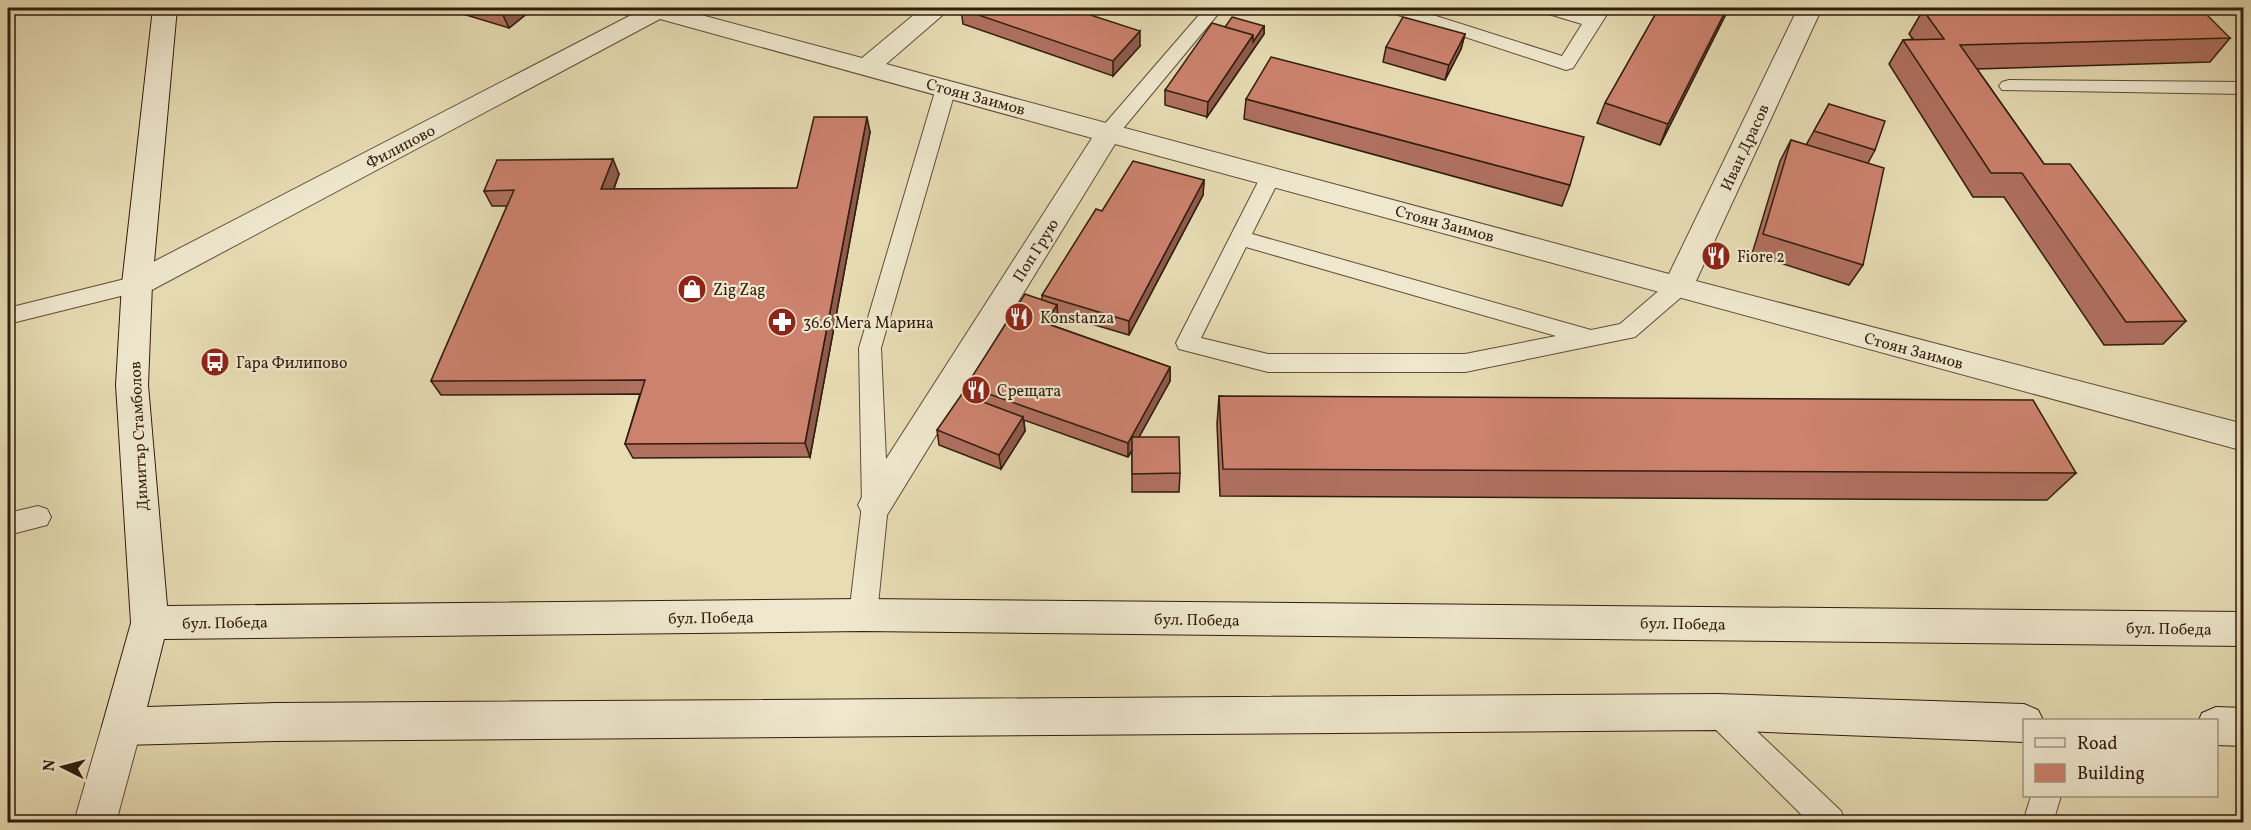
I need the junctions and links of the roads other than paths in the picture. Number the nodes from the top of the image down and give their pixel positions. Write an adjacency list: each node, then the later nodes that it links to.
1 (165, 8): 16 (main road, Димитър Стамболов)
2 (656, 8): 9 (main road, Стоян Заимов); 16 (main road, Филипово)
3 (936, 8): 9 (main road)
4 (1214, 8): 13 (lane, Поп Грую)
5 (1395, 8): 8 (lane)
6 (1548, 8): 8 (lane)
7 (1810, 8): 17 (main road, Иван Драсов)
8 (1597, 15)
9 (867, 67): 11 (main road, Стоян Заимов)
10 (2010, 86): 12 (lane)
11 (946, 88): 13 (main road, Стоян Заимов); 21 (lane)
12 (2244, 88)
13 (1109, 132): 14 (main road, Стоян Заимов); 21 (main road, Поп Грую)
14 (1271, 176): 15 (lane); 17 (main road, Стоян Заимов)
15 (1240, 238): 19 (lane); 19 (lane)
16 (137, 284): 18 (lane); 25 (main road, Димитър Стамболов)
17 (1678, 287): 19 (lane); 20 (main road, Стоян Заимов)
18 (8, 316)
19 (1591, 339)
20 (2244, 438)
21 (874, 505): 24 (lane)
22 (38, 517): 23 (lane)
23 (8, 524)
24 (862, 615): 25 (main road, бул. Победа); 26 (main road, бул. Победа)
25 (150, 623): 29 (main road, Димитър Стамболов)
26 (2244, 628)
27 (1717, 712): 28 (main road); 29 (main road); 34 (lane)
28 (2023, 723)
29 (122, 726): 33 (main road, Димитър Стамболов)
30 (2218, 726): 31 (main road)
31 (2244, 727)
32 (2045, 797): 35 (lane)
33 (95, 822)
34 (1830, 822)
35 (2038, 822)

